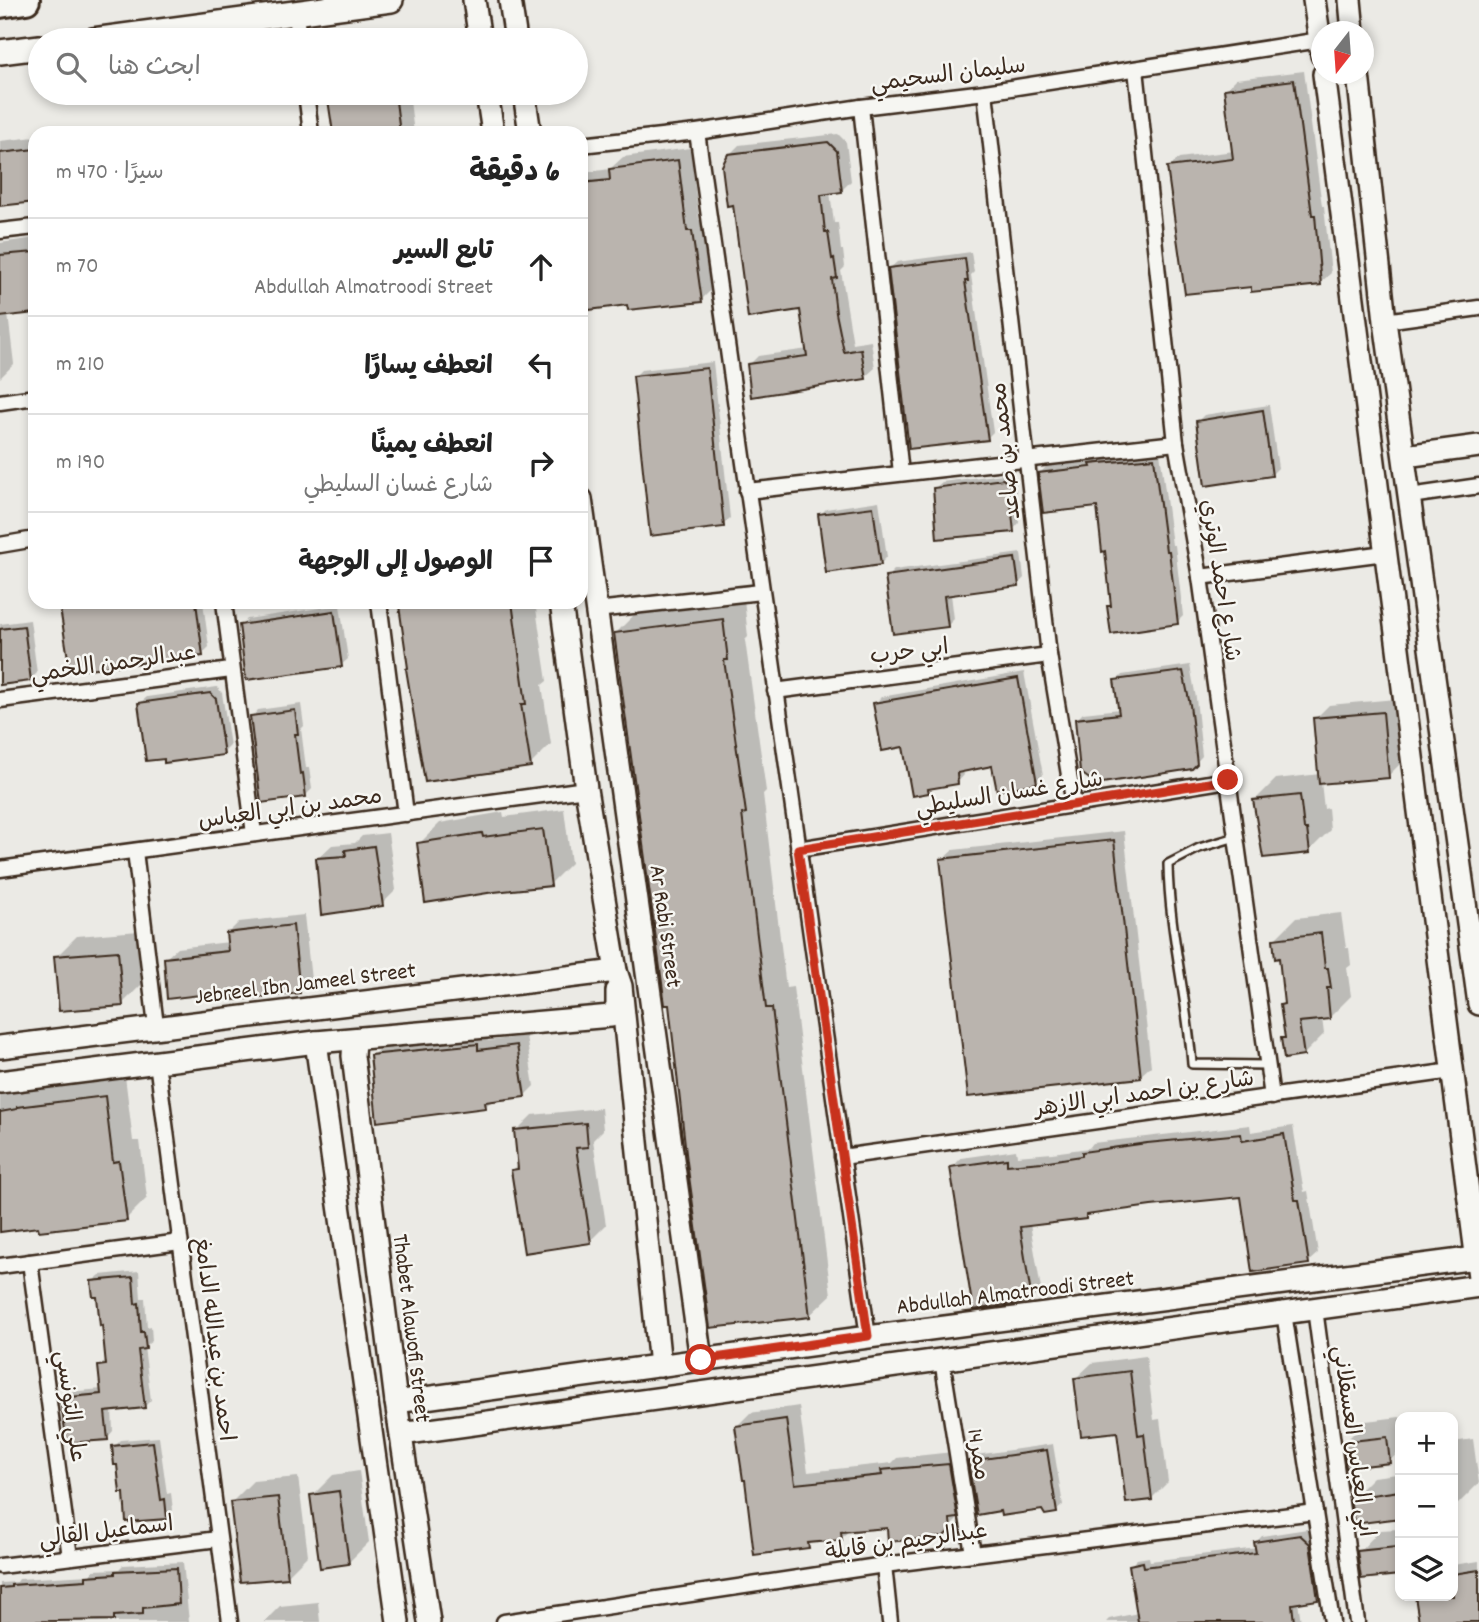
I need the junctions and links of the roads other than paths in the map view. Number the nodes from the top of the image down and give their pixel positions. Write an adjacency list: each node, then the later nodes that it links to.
1 (26, 0): 7 (highway)
2 (391, 0): 8 (main road)
3 (474, 0): 13 (street)
4 (510, 0): 14 (street)
5 (1314, 0): 9 (street)
6 (1350, 0): 10 (street)
7 (0, 4)
8 (296, 14): 11 (main road); 12 (street)
9 (1317, 21)
10 (1352, 21)
11 (187, 28)
12 (298, 28)
13 (478, 28)
14 (514, 28)
15 (28, 48): 17 (main road)
16 (1311, 49): 18 (street, سليمان السحيمي)
17 (0, 52)
18 (1136, 69): 21 (street, سليمان السحيمي); 37 (street, شارع احمد الوتري)
19 (1325, 84): 48 (street)
20 (1359, 84): 34 (street)
21 (985, 92): 25 (street, سليمان السحيمي); 40 (street, محمد بن صاعد)
22 (308, 105): 26 (street)
23 (490, 105): 27 (street)
24 (526, 105): 28 (street)
25 (861, 107): 29 (street, سليمان السحيمي); 41 (street)
26 (310, 126)
27 (492, 126)
28 (529, 126)
29 (697, 132): 30 (street, سليمان السحيمي); 43 (street)
30 (588, 144)
31 (28, 228): 32 (street)
32 (0, 231)
33 (1479, 308): 34 (street)
34 (1385, 321): 39 (street)
35 (28, 398): 36 (street)
36 (0, 402)
37 (1176, 443): 40 (street); 49 (street, شارع احمد الوتري)
38 (1479, 446): 39 (street)
39 (1405, 456): 44 (street)
40 (1028, 460): 41 (street); 55 (street, محمد بن صاعد)
41 (901, 473): 43 (street)
42 (1479, 486): 44 (street)
43 (747, 491): 50 (street)
44 (1410, 496): 69 (street)
45 (28, 541): 46 (street)
46 (0, 545)
47 (588, 551): 54 (street, Ar Rabi Street)
48 (1385, 553): 49 (street); 76 (street)
49 (1200, 577): 59 (street, شارع احمد الوتري)
50 (761, 592): 54 (street); 57 (street)
51 (225, 609): 56 (street)
52 (380, 609): 62 (street)
53 (562, 609): 60 (street)
54 (596, 610): 88 (street, Ar Rabi Street)
55 (1049, 655): 57 (street, ابي حرب); 61 (street, محمد بن صاعد)
56 (231, 670): 58 (street, عبدالرحمن اللخمي); 63 (street)
57 (775, 691): 65 (street)
58 (0, 700)
59 (1228, 780): 61 (street, شارع غسان السليطي); 64 (street, شارع احمد الوتري)
60 (586, 789): 62 (street, محمد بن ابي العباس); 68 (street)
61 (1074, 805): 65 (street, شارع غسان السليطي)
62 (406, 814): 63 (street, محمد بن ابي العباس)
63 (254, 834): 66 (street, محمد بن ابي العباس)
64 (1236, 837): 75 (street, شارع احمد الوتري); 75 (lane)
65 (798, 849): 79 (street)
66 (135, 851): 67 (street, محمد بن ابي العباس); 70 (street)
67 (0, 869)
68 (610, 972): 70 (street, Jebreel Ibn Jameel Street); 72 (street); 90 (street)
69 (1479, 1004)
70 (156, 1026): 71 (street, Jebreel Ibn Jameel Street)
71 (0, 1047)
72 (353, 1048): 73 (street); 91 (street, Thabet Alawofi Street)
73 (318, 1052): 74 (street); 101 (street)
74 (157, 1062): 77 (street); 80 (street, احمد بن عبدالله الدامغ)
75 (1268, 1065): 78 (street, شارع احمد الوتري)
76 (1452, 1071): 78 (street, شارع بن احمد ابي الازهر); 83 (street)
77 (0, 1082)
78 (1272, 1097): 79 (street, شارع بن احمد ابي الازهر)
79 (842, 1157): 87 (street)
80 (180, 1242): 81 (street); 94 (street, احمد بن عبدالله الدامغ)
81 (30, 1262): 82 (street); 96 (street, علي التونسي)
82 (0, 1266)
83 (1477, 1268): 87 (street, Abdullah Almatroodi Street)
84 (1479, 1286): 85 (street)
85 (1315, 1309): 86 (street); 107 (street, ابي العباس العسقلاني)
86 (1284, 1313): 89 (street); 93 (street)
87 (868, 1336): 88 (street, Abdullah Almatroodi Street)
88 (701, 1360): 90 (street, Abdullah Almatroodi Street)
89 (943, 1360): 92 (street); 95 (street, ممر14)
90 (660, 1366): 91 (street, Abdullah Almatroodi Street)
91 (396, 1402): 92 (street, Thabet Alawofi Street)
92 (401, 1434): 102 (street, Thabet Alawofi Street)
93 (1315, 1512): 95 (street, عبدالرحيم بن قابلة); 106 (street)
94 (218, 1539): 96 (street, اسماعيل القالي); 100 (street, احمد بن عبدالله الدامغ)
95 (972, 1554): 97 (street, عبدالرحيم بن قابلة)
96 (70, 1557): 98 (street, اسماعيل القالي)
97 (884, 1565): 99 (street, عبدالرحيم بن قابلة); 105 (street)
98 (0, 1566)
99 (615, 1606): 103 (street, عبدالرحيم بن قابلة); 104 (street)
100 (230, 1622)
101 (398, 1622)
102 (429, 1622)
103 (505, 1622)
104 (617, 1622)
105 (890, 1622)
106 (1332, 1622)
107 (1357, 1622)

